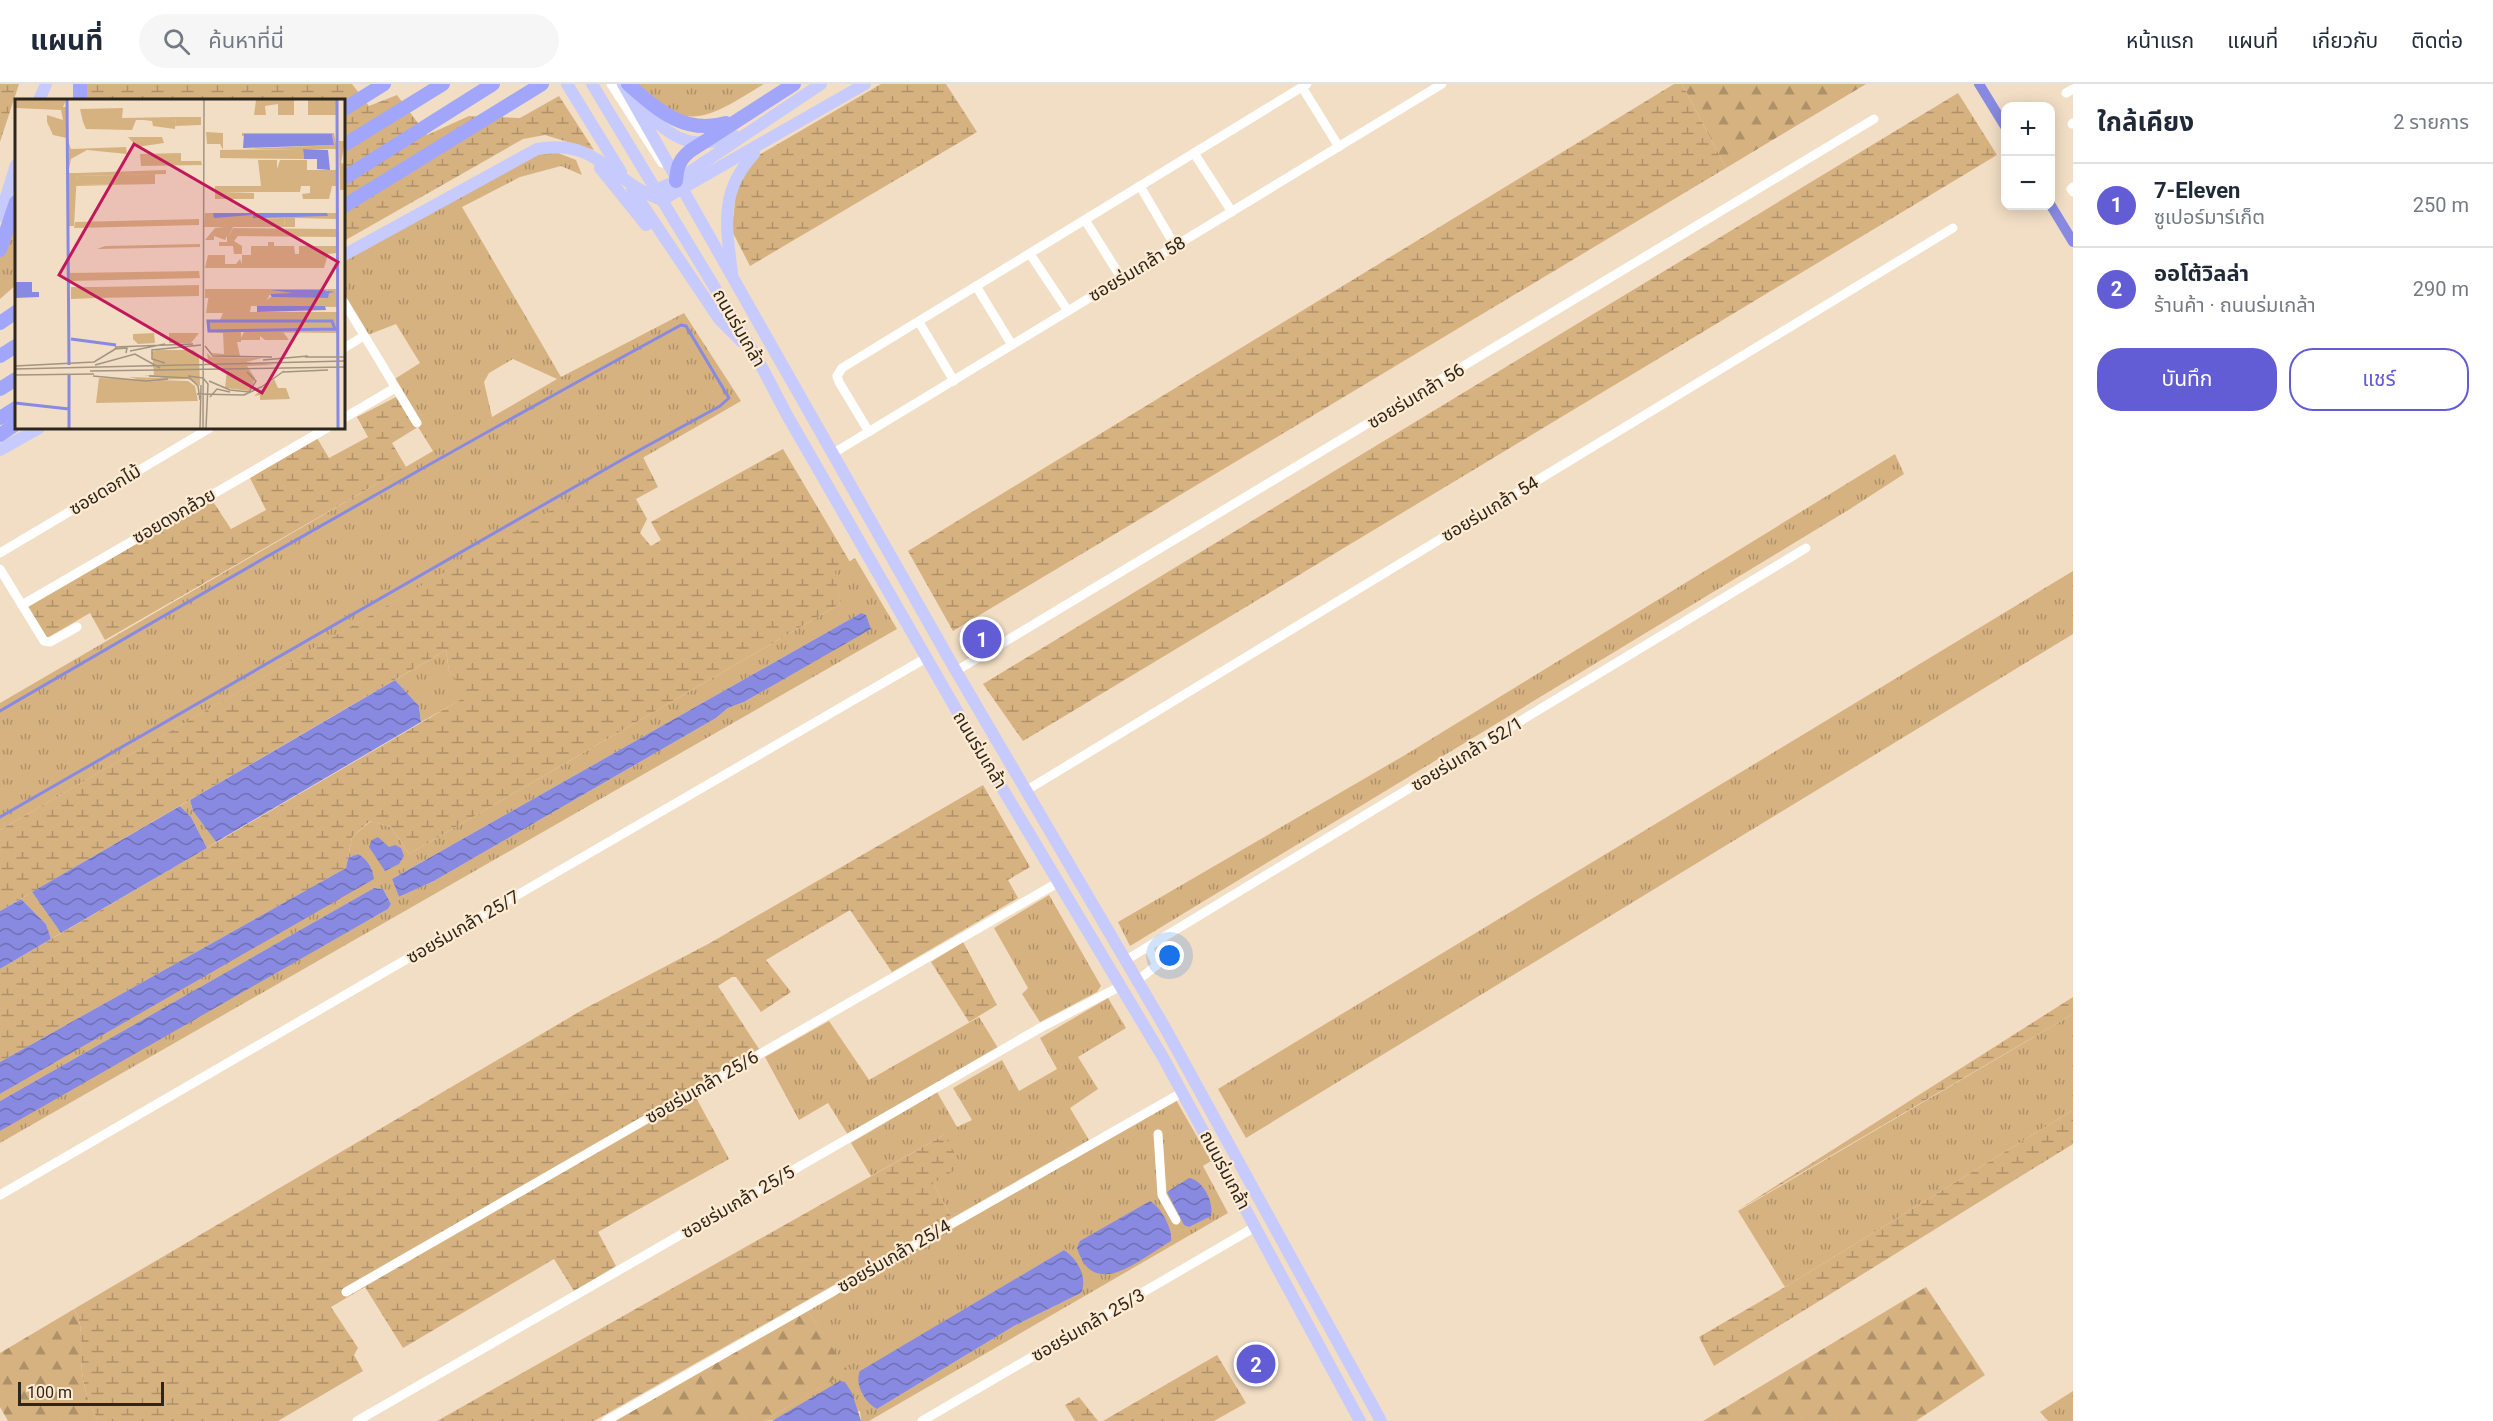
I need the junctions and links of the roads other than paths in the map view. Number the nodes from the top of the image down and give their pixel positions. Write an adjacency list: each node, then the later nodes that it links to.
1 (46, 84): 16 (main road)
2 (384, 84): 17 (highway)
3 (443, 84): 21 (highway)
4 (493, 84): 28 (highway)
5 (542, 84): 36 (highway)
6 (567, 84): 29 (main road)
7 (592, 84): 34 (main road, ถนนร่มเกล้า)
8 (611, 84): 30 (street)
9 (623, 84): 15 (main road, ถนนร่มเกล้า)
10 (794, 84): 19 (highway)
11 (821, 84): 20 (main road)
12 (865, 84): 23 (main road)
13 (1442, 84): 24 (street, ซอยร่มเกล้า 58)
14 (1304, 85): 24 (street); 26 (street)
15 (629, 91): 19 (highway); 22 (main road); 30 (main road, ถนนร่มเกล้า)
16 (39, 99)
17 (345, 108)
18 (1874, 119): 82 (street, ซอยร่มเกล้า 56)
19 (735, 120): 22 (highway)
20 (756, 127): 22 (main road); 30 (main road)
21 (345, 144)
22 (699, 144): 30 (highway)
23 (763, 145): 30 (main road); 46 (main road)
24 (1339, 147): 37 (street, ซอยร่มเกล้า 58)
25 (573, 148): 29 (main road); 43 (main road); 45 (main road)
26 (1194, 153): 31 (street); 37 (street)
27 (15, 168): 38 (main road)
28 (345, 177)
29 (628, 183): 34 (main road); 45 (main road)
30 (679, 185): 34 (main road); 46 (main road, ถนนร่มเกล้า)
31 (1140, 186): 39 (street); 41 (street)
32 (2073, 187): 33 (street)
33 (2073, 192)
34 (659, 195): 59 (main road, ถนนร่มเกล้า)
35 (15, 205): 42 (highway)
36 (345, 205)
37 (1232, 212): 41 (street, ซอยร่มเกล้า 58)
38 (0, 216)
39 (1085, 220): 44 (street); 47 (street)
40 (1953, 228): 83 (street, ซอยร่มเกล้า 54)
41 (1175, 246): 47 (street, ซอยร่มเกล้า 58)
42 (0, 250)
43 (345, 254)
44 (1030, 254): 48 (street); 50 (street)
45 (680, 263): 59 (main road)
46 (732, 278): 75 (main road, ถนนร่มเกล้า)
47 (1122, 279): 50 (street, ซอยร่มเกล้า 58)
48 (976, 286): 52 (street); 55 (street)
49 (345, 304): 54 (street)
50 (1068, 311): 55 (street, ซอยร่มเกล้า 58)
51 (15, 313): 53 (highway)
52 (919, 322): 61 (street); 72 (street)
53 (0, 323)
54 (364, 336): 57 (street); 62 (street)
55 (1012, 345): 61 (street, ซอยร่มเกล้า 58)
56 (15, 347): 58 (highway)
57 (345, 347)
58 (0, 356)
59 (756, 356): 81 (main road, ถนนร่มเกล้า)
60 (15, 380): 63 (highway)
61 (954, 381): 72 (street, ซอยร่มเกล้า 58)
62 (395, 388): 65 (street); 67 (street)
63 (0, 389)
64 (15, 409): 66 (highway)
65 (345, 417)
66 (0, 418)
67 (417, 423)
68 (15, 425): 73 (highway)
69 (37, 429): 74 (main road)
70 (208, 429): 77 (street, ซอยดอกไม้)
71 (325, 429): 79 (street, ซอยดงกล้วย)
72 (869, 432): 75 (street, ซอยร่มเกล้า 58)
73 (0, 435)
74 (0, 450)
75 (832, 454): 82 (main road, ถนนร่มเกล้า)
76 (1806, 548): 85 (street, ซอยร่มเกล้า 52/1)
77 (0, 553)
78 (0, 569): 79 (street)
79 (22, 605): 80 (street)
80 (77, 627)
81 (926, 658): 84 (main road, ถนนร่มเกล้า); 91 (street, ซอยร่มเกล้า 25/7)
82 (956, 671): 83 (main road, ถนนร่มเกล้า)
83 (1027, 790): 86 (main road, ถนนร่มเกล้า)
84 (1059, 882): 88 (main road, ถนนร่มเกล้า); 94 (street, ซอยร่มเกล้า 25/6)
85 (1148, 947): 86 (street, ซอยร่มเกล้า 52/1); 87 (street)
86 (1126, 960): 87 (main road, ถนนร่มเกล้า)
87 (1138, 981): 99 (main road, ถนนร่มเกล้า)
88 (1121, 986): 89 (main road, ถนนร่มเกล้า); 95 (street, ซอยร่มเกล้า 25/5)
89 (1183, 1092): 93 (main road, ถนนร่มเกล้า); 96 (street, ซอยร่มเกล้า 25/4)
90 (1158, 1134): 92 (street)
91 (0, 1195)
92 (1176, 1220)
93 (1255, 1227): 97 (street, ซอยร่มเกล้า 25/3); 98 (main road, ถนนร่มเกล้า)
94 (346, 1292)
95 (357, 1421)
96 (606, 1421)
97 (922, 1421)
98 (1360, 1421)
99 (1380, 1421)

